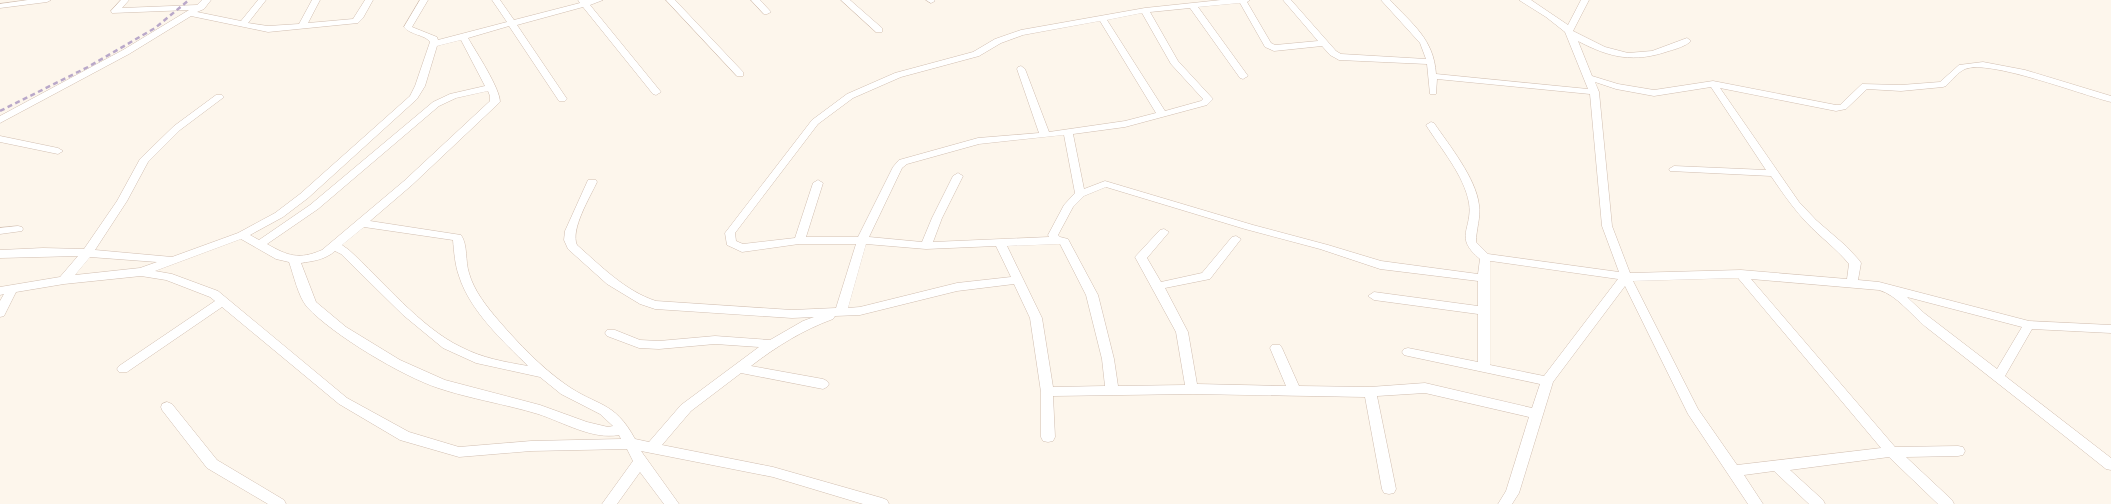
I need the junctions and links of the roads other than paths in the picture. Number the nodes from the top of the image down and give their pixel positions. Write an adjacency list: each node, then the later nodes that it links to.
1 (48, 0): 21 (street)
2 (125, 0): 19 (street)
3 (262, 0): 26 (street)
4 (316, 0): 28 (street)
5 (369, 0): 28 (street)
6 (424, 0): 33 (street)
7 (496, 0): 27 (street)
8 (599, 0): 18 (street)
9 (670, 0): 37 (street)
10 (755, 0): 23 (street)
11 (845, 0): 29 (street)
12 (1242, 0): 13 (street); 20 (street); 34 (street)
13 (1246, 0)
14 (1287, 0): 34 (street)
15 (1385, 0): 35 (street)
16 (1523, 0): 30 (street)
17 (1585, 0): 30 (street)
18 (584, 2): 27 (street); 43 (street)
19 (204, 3): 24 (street)
20 (1192, 5): 22 (street); 38 (street)
21 (0, 6)
22 (1145, 10): 25 (street); 49 (street)
23 (766, 12)
24 (192, 14): 26 (street); 50 (street)
25 (1102, 18): 49 (street); 70 (street)
26 (243, 24): 28 (street)
27 (511, 24): 31 (street); 47 (street)
28 (302, 26)
29 (879, 30)
30 (1570, 32): 32 (street); 40 (street)
31 (464, 36): 33 (street); 42 (street)
32 (1688, 40)
33 (434, 44): 66 (street)
34 (1325, 44): 35 (street)
35 (1431, 62): 39 (street)
36 (1021, 69): 53 (street)
37 (740, 74)
38 (1243, 76)
39 (1432, 76): 44 (street); 45 (street)
40 (1590, 78): 41 (street); 45 (street)
41 (1713, 84): 48 (street); 57 (street)
42 (491, 88): 62 (street); 72 (street)
43 (656, 92)
44 (1433, 92)
45 (1594, 92): 82 (street)
46 (220, 97): 75 (street)
47 (562, 99)
48 (2111, 99)
49 (1162, 114): 52 (street)
50 (0, 120)
51 (1431, 125): 77 (street)
52 (1068, 132): 53 (street); 61 (street)
53 (1045, 135): 68 (street)
54 (0, 139): 55 (street)
55 (58, 151)
56 (1674, 170): 57 (street)
57 (1775, 173): 86 (street)
58 (958, 176): 74 (street)
59 (592, 182): 93 (street)
60 (818, 184): 70 (street)
61 (1080, 194): 69 (street); 83 (street)
62 (362, 223): 73 (street); 104 (street)
63 (18, 229): 64 (street)
64 (0, 231)
65 (1164, 232): 87 (street)
66 (242, 235): 72 (street); 78 (street)
67 (1236, 239): 87 (street)
68 (862, 240): 70 (street); 74 (street); 93 (street)
69 (1056, 240): 71 (street); 108 (street)
70 (799, 241)
71 (1000, 242): 74 (street); 85 (street)
72 (260, 244): 79 (street)
73 (335, 246): 79 (street); 104 (street)
74 (926, 246)
75 (88, 251): 76 (street); 78 (street); 84 (street)
76 (0, 254)
77 (1486, 258): 82 (street); 83 (street)
78 (173, 260): 80 (street)
79 (294, 260): 115 (street)
80 (142, 272): 84 (street); 91 (street)
81 (1741, 274): 82 (street); 86 (street); 120 (street)
82 (1626, 277): 106 (street); 124 (street)
83 (1483, 278): 92 (street)
84 (64, 280): 88 (street)
85 (1018, 280): 93 (street); 110 (street)
86 (1852, 283): 89 (street)
87 (1158, 286): 109 (street)
88 (6, 290): 94 (street)
89 (1892, 290): 95 (street); 105 (street)
90 (1374, 296): 92 (street)
91 (223, 301): 103 (street); 117 (street)
92 (1484, 311): 102 (street)
93 (841, 312): 98 (street)
94 (0, 313)
95 (2029, 325): 96 (street); 105 (street)
96 (2111, 329)
97 (611, 333): 98 (street)
98 (772, 344): 101 (street)
99 (1276, 348): 111 (street)
100 (1408, 352): 102 (street)
101 (740, 368): 107 (street); 118 (street)
102 (1484, 368): 106 (street)
103 (123, 369)
104 (543, 372): 115 (street)
105 (1998, 378): 122 (street)
106 (1546, 381): 114 (street)
107 (823, 384)
108 (1112, 390): 109 (street); 110 (street)
109 (1192, 390): 111 (street)
110 (1047, 392): 116 (street)
111 (1295, 392): 112 (street)
112 (1370, 392): 114 (street); 125 (street)
113 (167, 407): 126 (street)
114 (1536, 414): 130 (street)
115 (623, 429): 117 (street)
116 (1048, 437)
117 (633, 444): 118 (street); 121 (street)
118 (652, 447): 129 (street)
119 (1958, 451): 120 (street)
120 (1892, 452): 123 (street); 133 (street)
121 (640, 462): 127 (street); 128 (street)
122 (2111, 465)
123 (1778, 467): 124 (street); 132 (street)
124 (1734, 471): 131 (street)
125 (1389, 489)
126 (279, 504)
127 (609, 504)
128 (672, 504)
129 (882, 504)
130 (1505, 504)
131 (1756, 504)
132 (1818, 504)
133 (1948, 504)

